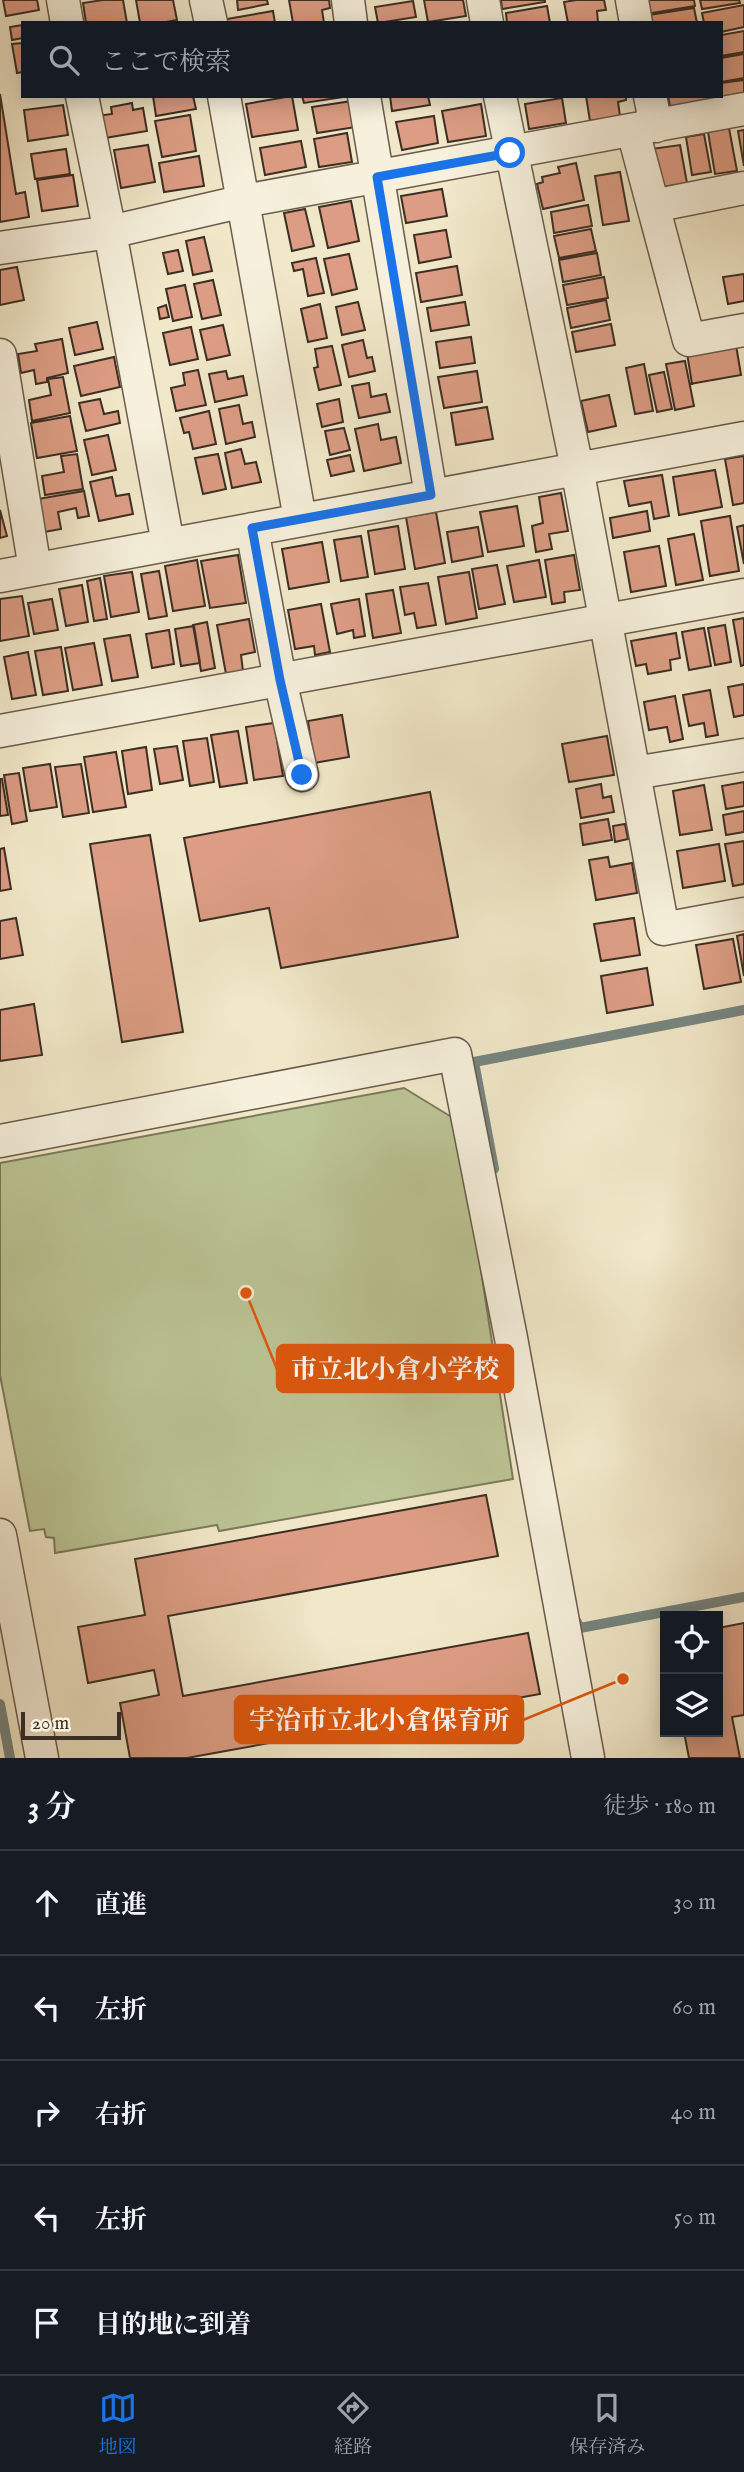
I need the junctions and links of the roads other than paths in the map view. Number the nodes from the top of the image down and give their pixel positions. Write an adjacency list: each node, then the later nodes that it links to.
1 (62, 0): 6 (street)
2 (206, 0): 7 (street)
3 (348, 0): 8 (street)
4 (483, 0): 9 (street)
5 (632, 0): 10 (street)
6 (67, 21)
7 (211, 21)
8 (351, 21)
9 (487, 21)
10 (636, 21)
11 (82, 98): 22 (street)
12 (224, 98): 20 (street)
13 (364, 98): 18 (street)
14 (500, 98): 17 (street)
15 (744, 109): 16 (street)
16 (646, 118): 17 (street); 21 (street)
17 (510, 153): 18 (street); 27 (street)
18 (377, 177): 20 (street); 28 (street)
19 (744, 188): 21 (street)
20 (244, 201): 22 (street); 29 (street)
21 (653, 206): 24 (street)
22 (110, 232): 23 (street); 31 (street)
23 (0, 248)
24 (744, 330)
25 (0, 355): 32 (street)
26 (744, 438): 27 (street)
27 (577, 468): 28 (street); 35 (street)
28 (431, 495): 29 (street)
29 (300, 519): 30 (street)
30 (252, 528): 31 (street); 36 (street)
31 (168, 544): 32 (street)
32 (35, 569): 33 (street)
33 (0, 576)
34 (744, 595): 35 (street)
35 (606, 620): 36 (street); 39 (street)
36 (280, 680): 37 (street); 40 (street)
37 (0, 731)
38 (744, 755): 39 (street)
39 (634, 773): 41 (street)
40 (302, 775)
41 (744, 914)
42 (0, 1141): 45 (street)
43 (0, 1535): 44 (street)
44 (42, 1758)
45 (587, 1758)

